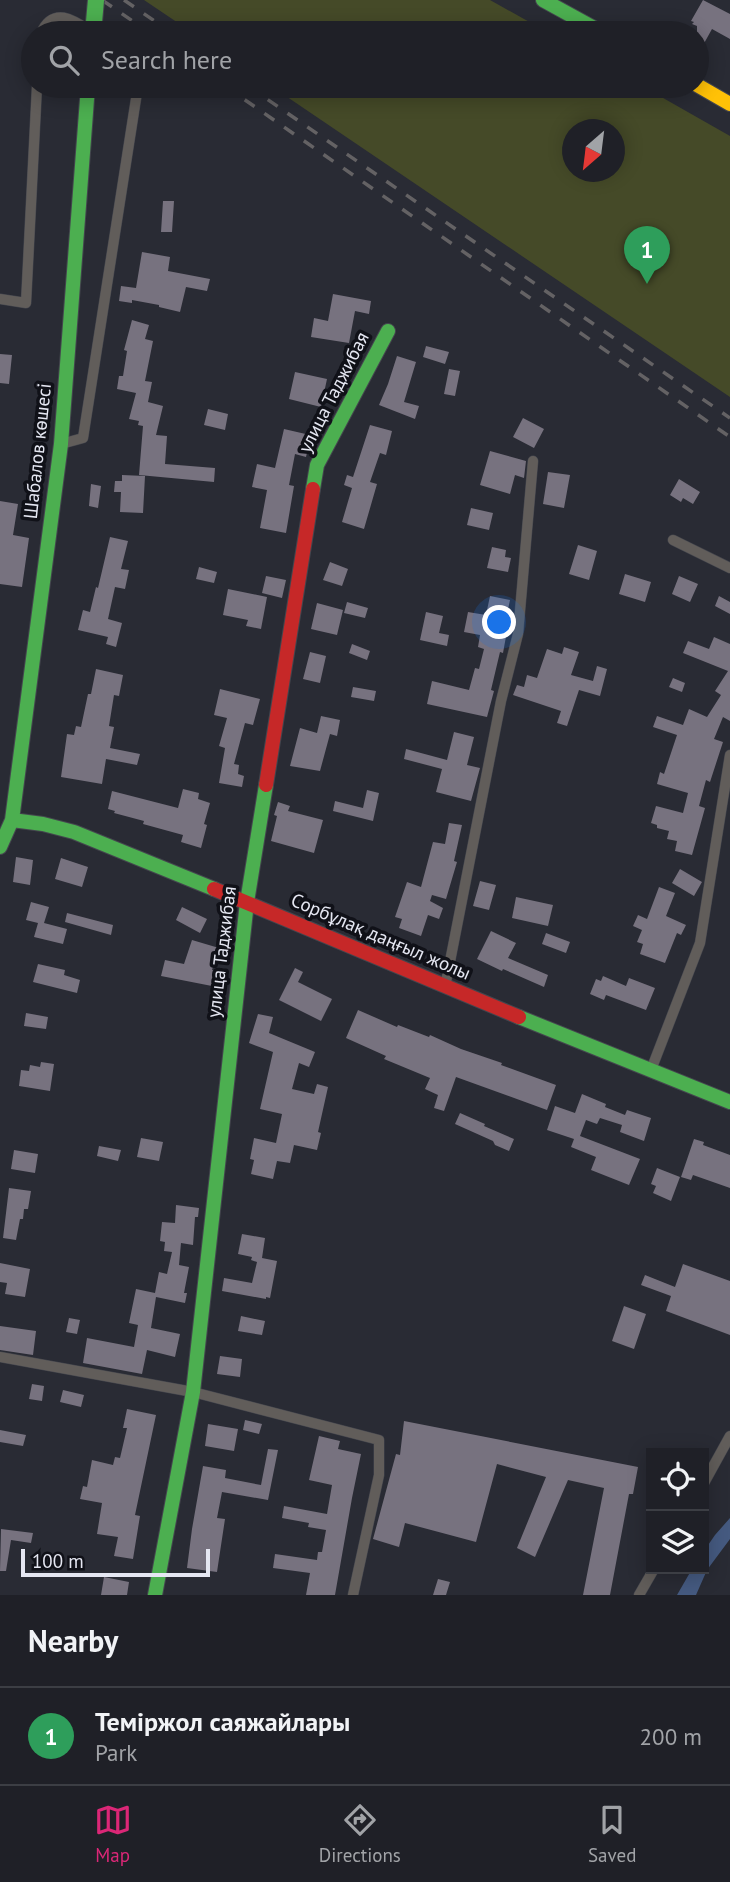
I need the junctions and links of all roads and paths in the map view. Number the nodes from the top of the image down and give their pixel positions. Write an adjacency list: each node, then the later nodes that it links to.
1 (96, 0): 5 (main road, bridge)
2 (550, 2): 6 (main road)
3 (50, 21): 4 (street)
4 (75, 21)
5 (94, 21)
6 (582, 21)
7 (709, 92): 11 (main road)
8 (36, 98): 12 (street)
9 (87, 98): 14 (main road, Шабалов көшесі)
10 (136, 98): 14 (street)
11 (730, 104)
12 (0, 299)
13 (388, 331): 21 (main road, улица Таджибая)
14 (61, 444): 19 (main road, Шабалов көшесі)
15 (533, 461): 22 (street)
16 (673, 540): 17 (street)
17 (730, 568)
18 (729, 758): 23 (street)
19 (6, 822): 20 (main road, Шабалов көшесі); 21 (main road, Сорбұлақ даңғыл жолы)
20 (0, 847)
21 (247, 902): 22 (main road, Сорбұлақ даңғыл жолы); 26 (main road, улица Таджибая)
22 (445, 986): 23 (main road, Сорбұлақ даңғыл жолы)
23 (651, 1070): 24 (main road, Сорбұлақ даңғыл жолы)
24 (730, 1102)
25 (0, 1357): 26 (street)
26 (193, 1392): 30 (main road, улица Таджибая); 31 (street)
27 (730, 1436): 28 (street)
28 (709, 1474)
29 (651, 1574): 32 (street)
30 (155, 1595)
31 (353, 1595)
32 (639, 1595)

